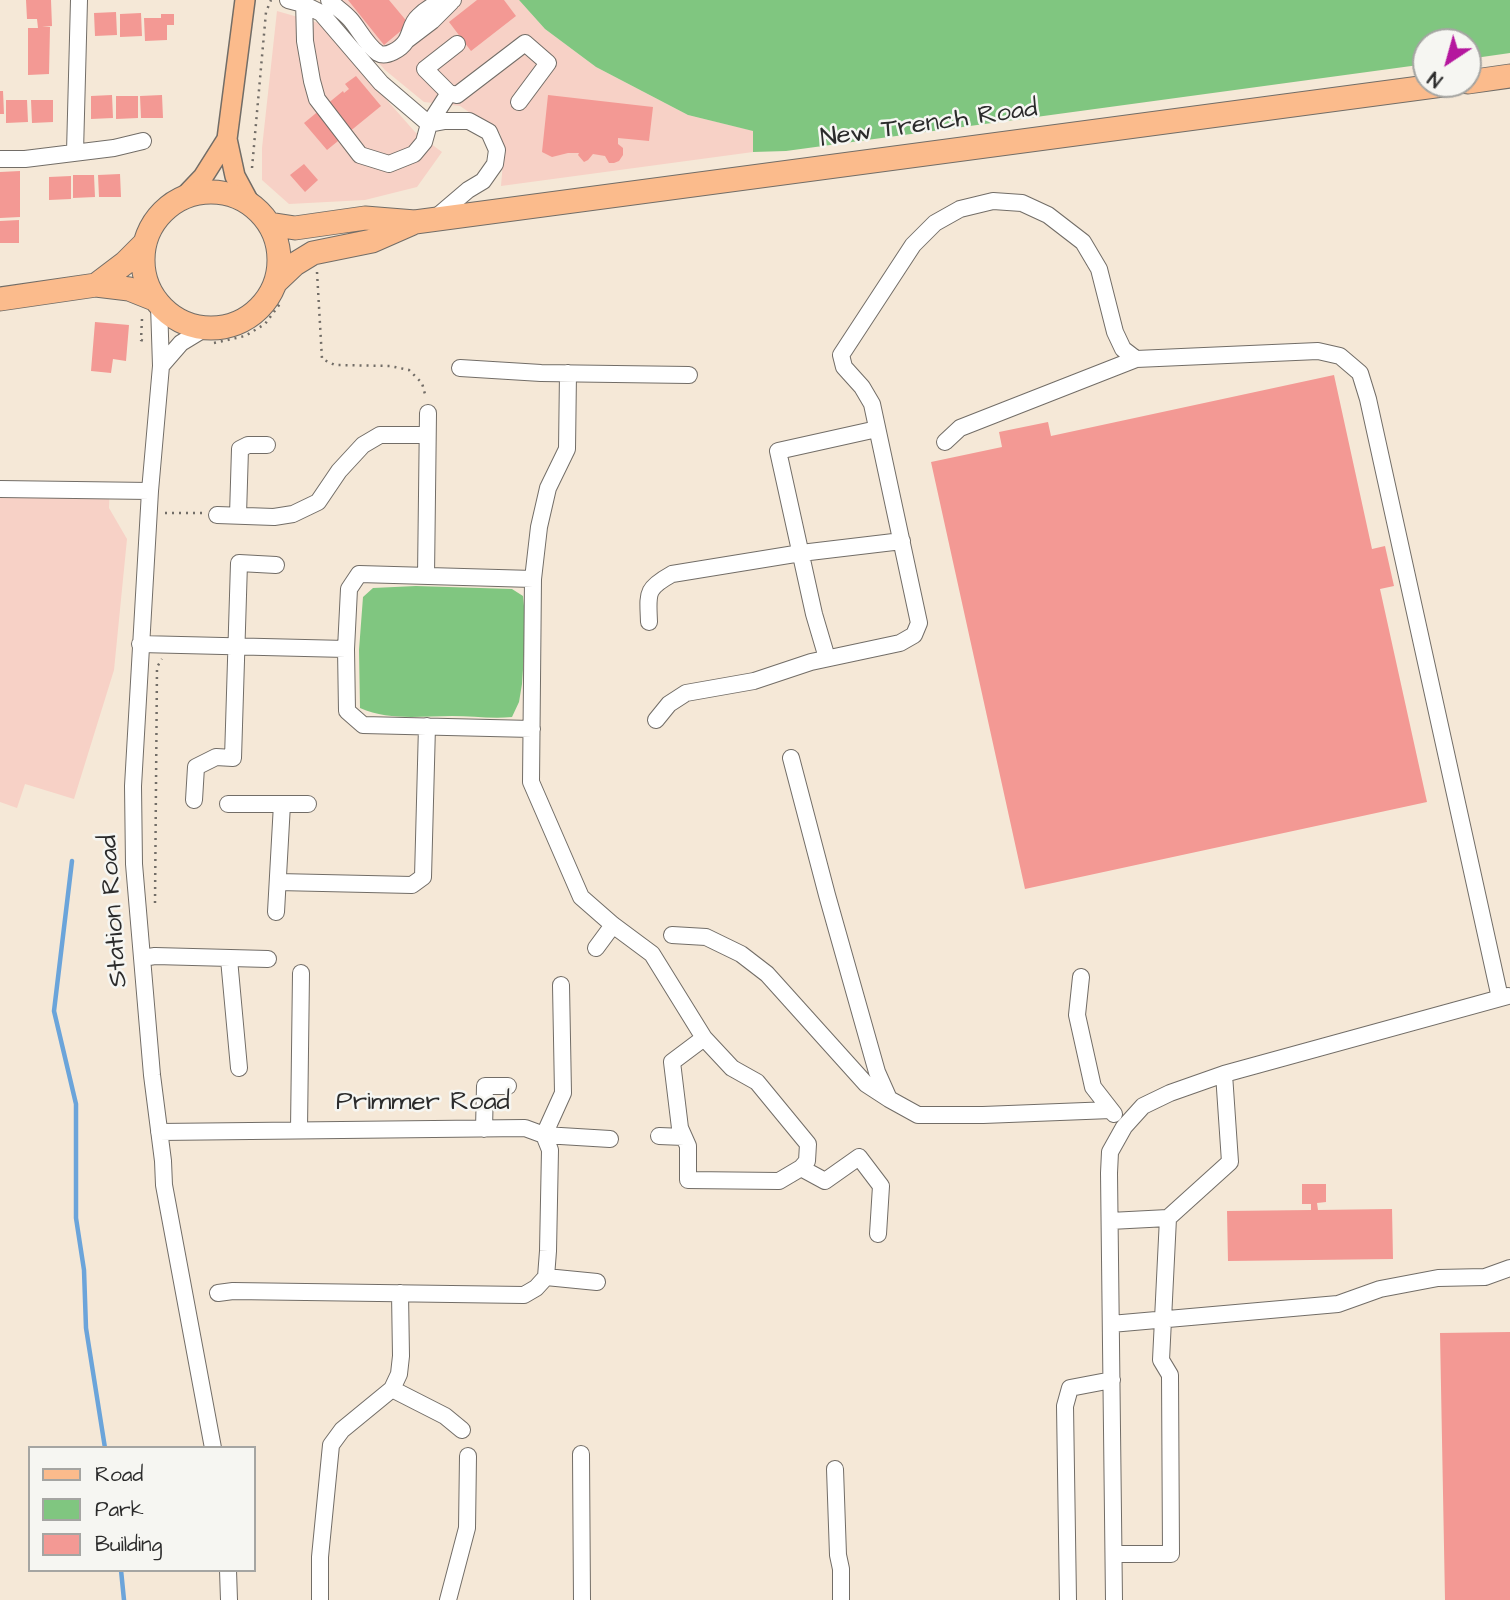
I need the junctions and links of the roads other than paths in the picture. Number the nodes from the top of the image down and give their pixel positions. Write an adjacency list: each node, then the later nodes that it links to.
1 (79, 0): 15 (street)
2 (245, 0): 13 (main road)
3 (329, 0): 4 (street)
4 (452, 0)
5 (298, 1): 12 (street); 12 (street)
6 (457, 44): 10 (street)
7 (1510, 76): 8 (highway)
8 (1482, 80)
9 (1412, 89): 19 (highway, New Trench Road)
10 (449, 93): 11 (street); 12 (street)
11 (519, 102)
12 (429, 124): 19 (street)
13 (227, 139): 17 (main road); 18 (main road)
14 (143, 141): 15 (street)
15 (75, 152): 16 (street)
16 (0, 159)
17 (184, 197): 18 (highway); 21 (highway)
18 (250, 204): 20 (highway)
19 (424, 221): 20 (highway, New Trench Road); 23 (highway, New Trench Road)
20 (269, 224): 23 (highway)
21 (145, 243): 22 (highway); 25 (highway)
22 (96, 285): 24 (highway); 25 (highway)
23 (279, 292): 26 (highway)
24 (0, 299)
25 (152, 307): 26 (highway); 28 (street, Station Road)
26 (205, 336): 28 (street)
27 (1136, 359): 33 (street); 35 (street); 70 (street)
28 (161, 366): 38 (street, Station Road)
29 (460, 368): 30 (street)
30 (568, 373): 31 (street); 45 (street)
31 (689, 375)
32 (428, 413): 34 (street)
33 (877, 429): 41 (street); 42 (street)
34 (428, 435): 40 (street); 44 (street)
35 (945, 442)
36 (267, 445): 40 (street)
37 (0, 489): 38 (street)
38 (150, 491): 47 (street, Station Road)
39 (217, 515): 40 (street)
40 (238, 515)
41 (902, 541): 42 (street); 50 (street)
42 (801, 553): 46 (street); 50 (street)
43 (276, 565): 48 (street)
44 (426, 576): 45 (street); 49 (street)
45 (533, 579): 53 (street)
46 (649, 622)
47 (141, 644): 48 (street); 64 (street, Station Road)
48 (236, 646): 49 (street); 55 (street)
49 (346, 649): 52 (street)
50 (827, 658): 51 (street)
51 (656, 720)
52 (427, 726): 53 (street); 59 (street)
53 (532, 729): 61 (street)
54 (791, 758): 75 (street)
55 (194, 800)
56 (228, 804): 57 (street)
57 (282, 804): 58 (street); 59 (street)
58 (308, 804)
59 (278, 882): 60 (street)
60 (276, 912)
61 (613, 925): 63 (street); 71 (street)
62 (672, 936): 75 (street)
63 (596, 948)
64 (142, 958): 65 (street); 80 (street, Station Road)
65 (229, 959): 66 (street); 72 (street)
66 (268, 959)
67 (301, 973): 78 (street)
68 (1081, 977): 76 (street)
69 (561, 985): 81 (street)
70 (1505, 997): 73 (street)
71 (704, 1038): 83 (street); 85 (street)
72 (239, 1068)
73 (1224, 1074): 77 (street); 86 (street)
74 (508, 1086): 79 (street)
75 (890, 1100): 76 (street)
76 (1111, 1110): 77 (street)
77 (1124, 1127): 87 (street)
78 (299, 1129): 79 (street, Primmer Road); 80 (street, Primmer Road)
79 (484, 1129): 81 (street, Primmer Road)
80 (159, 1132): 99 (street, Station Road)
81 (544, 1135): 84 (street); 90 (street, Primmer Road)
82 (659, 1136): 83 (street)
83 (684, 1137): 85 (street)
84 (610, 1139)
85 (801, 1168): 88 (street)
86 (1168, 1218): 87 (street); 94 (street)
87 (1110, 1221): 95 (street)
88 (878, 1234)
89 (1510, 1268): 94 (street)
90 (546, 1278): 91 (street); 93 (street)
91 (597, 1282)
92 (218, 1293): 93 (street)
93 (400, 1293): 97 (street)
94 (1162, 1320): 95 (street); 103 (street)
95 (1111, 1324): 96 (street)
96 (1112, 1380): 103 (street); 110 (street)
97 (392, 1390): 98 (street); 106 (street)
98 (462, 1430)
99 (213, 1446)
100 (581, 1454): 108 (street)
101 (468, 1456): 107 (street)
102 (835, 1469): 109 (street)
103 (1114, 1554): 111 (street)
104 (228, 1572): 105 (street)
105 (229, 1600)
106 (320, 1600)
107 (448, 1600)
108 (582, 1600)
109 (841, 1600)
110 (1068, 1600)
111 (1114, 1600)

